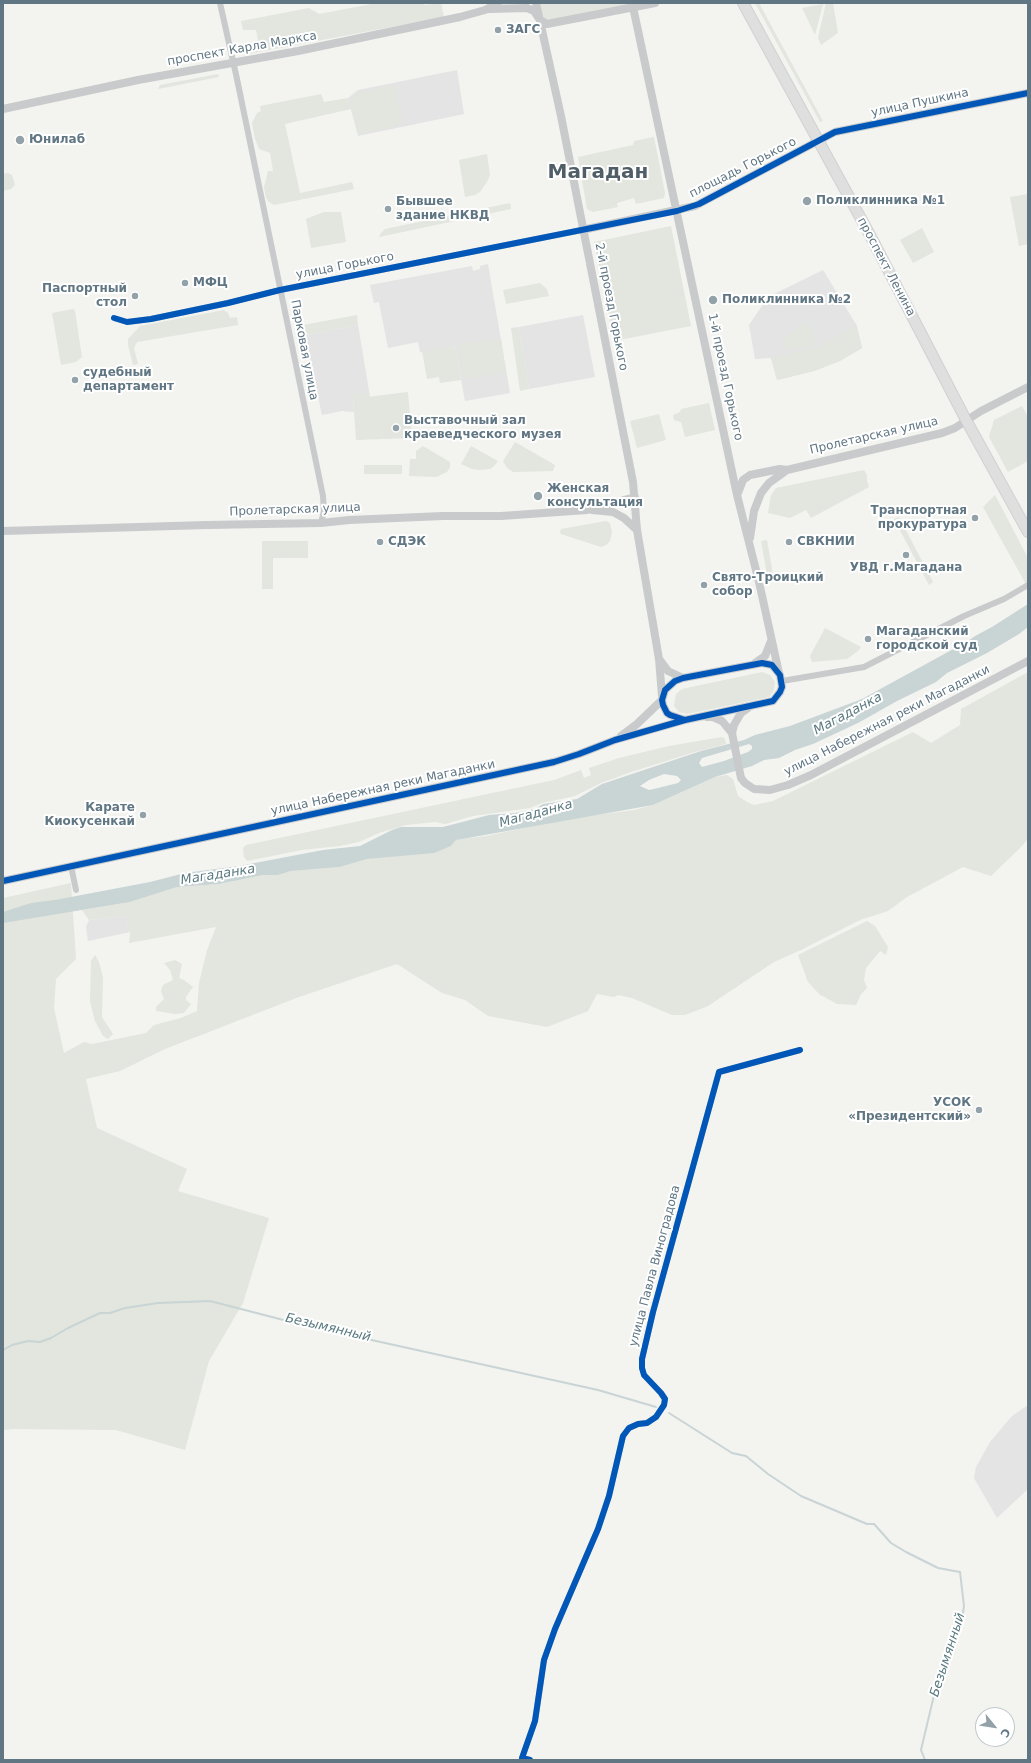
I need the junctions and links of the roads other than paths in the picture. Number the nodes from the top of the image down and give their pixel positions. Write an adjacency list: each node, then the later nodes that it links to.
1 (220, 3): 9 (street, Парковая улица)
2 (498, 3): 7 (street, проспект Карла Маркса)
3 (536, 3): 8 (street)
4 (656, 3): 6 (street)
5 (743, 3): 12 (main road, проспект Ленина)
6 (633, 7): 8 (street); 13 (street, 1-й проезд Горького)
7 (485, 10): 8 (street, проспект Карла Маркса); 9 (street, проспект Карла Маркса)
8 (540, 20): 14 (street, 2-й проезд Горького)
9 (233, 63): 11 (street, проспект Карла Маркса); 15 (street, Парковая улица)
10 (1028, 93): 12 (street, улица Пушкина)
11 (3, 109)
12 (818, 141): 13 (street, площадь Горького); 18 (main road, проспект Ленина)
13 (677, 211): 14 (street, площадь Горького); 19 (street, 1-й проезд Горького)
14 (582, 230): 15 (street, улица Горького); 23 (street, 2-й проезд Горького)
15 (280, 290): 16 (street, улица Горького); 25 (street, Парковая улица)
16 (114, 318)
17 (1028, 387): 18 (street, Пролетарская улица)
18 (966, 420): 20 (street, Пролетарская улица); 28 (main road, проспект Ленина)
19 (732, 467): 21 (street); 22 (street, 1-й проезд Горького)
20 (787, 470): 21 (street, Пролетарская улица); 29 (street, Пролетарская улица)
21 (750, 475): 22 (street)
22 (737, 495): 29 (street, 1-й проезд Горького)
23 (635, 497): 24 (street, Пролетарская улица); 26 (street, 2-й проезд Горького)
24 (587, 510): 25 (street, Пролетарская улица); 26 (street, Пролетарская улица)
25 (321, 523): 27 (street, Пролетарская улица)
26 (637, 530): 32 (street)
27 (3, 531)
28 (1028, 532)
29 (749, 540): 31 (street, Пролетарская улица)
30 (1028, 585): 36 (street)
31 (771, 641): 34 (street); 36 (street, Пролетарская улица)
32 (659, 659): 35 (street); 37 (street)
33 (1028, 661): 41 (street, улица Набережная реки Магаданки)
34 (754, 664): 35 (street); 36 (street)
35 (683, 678): 37 (street, улица Набережная реки Магаданки)
36 (781, 678): 38 (street, улица Набережная реки Магаданки)
37 (662, 700): 40 (street); 42 (street, улица Набережная реки Магаданки)
38 (750, 706): 39 (street, улица Набережная реки Магаданки); 41 (street)
39 (696, 717): 40 (street, улица Набережная реки Магаданки); 41 (street)
40 (684, 720): 42 (street, улица Набережная реки Магаданки)
41 (732, 733)
42 (615, 740): 43 (street, улица Набережная реки Магаданки)
43 (71, 866): 44 (street, улица Набережная реки Магаданки); 45 (street)
44 (3, 881)
45 (76, 890)
46 (800, 1050): 47 (street, улица Павла Виноградова)
47 (530, 1760)

